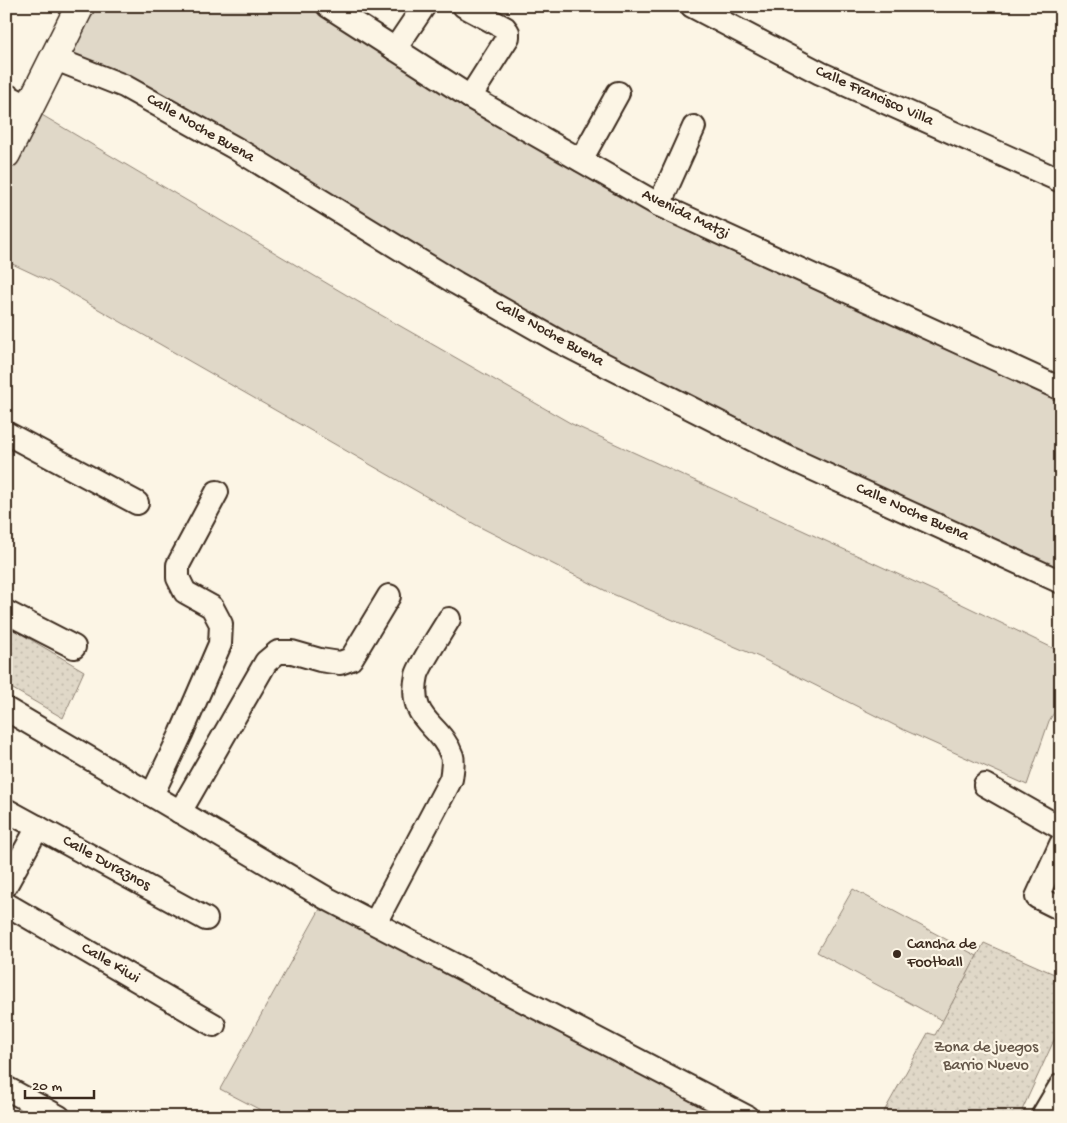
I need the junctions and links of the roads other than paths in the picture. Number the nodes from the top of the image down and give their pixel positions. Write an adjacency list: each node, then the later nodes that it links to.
1 (80, 6): 7 (street)
2 (328, 6): 6 (street, Avenida Matzi)
3 (424, 6): 6 (street)
4 (464, 6): 9 (street)
5 (692, 6): 14 (street, Calle Francisco Villa)
6 (395, 49): 9 (street, Avenida Matzi)
7 (54, 58): 10 (street); 20 (street, Calle Noche Buena)
8 (618, 93): 13 (street)
9 (470, 97): 13 (street, Avenida Matzi)
10 (18, 101): 12 (street)
11 (694, 127): 15 (street)
12 (6, 154)
13 (581, 160): 15 (street, Avenida Matzi)
14 (1061, 181)
15 (659, 205): 16 (street, Avenida Matzi)
16 (1061, 389)
17 (6, 433): 19 (street)
18 (217, 492): 27 (street)
19 (137, 502)
20 (1061, 582)
21 (389, 596): 29 (street)
22 (6, 612): 24 (street)
23 (450, 619): 37 (street)
24 (74, 647)
25 (6, 709): 27 (street)
26 (985, 785): 31 (street)
27 (152, 795): 29 (street)
28 (6, 810): 30 (street, Calle Duraznos)
29 (180, 812): 37 (street)
30 (38, 828): 33 (street); 36 (street, Calle Duraznos)
31 (1061, 828)
32 (1061, 844): 35 (street)
33 (6, 885)
34 (6, 904): 38 (street, Calle Kiwi)
35 (1061, 910)
36 (206, 919)
37 (375, 923): 42 (street)
38 (214, 1025)
39 (1061, 1085): 43 (street)
40 (6, 1088): 41 (street)
41 (59, 1117)
42 (747, 1117)
43 (1042, 1117)

